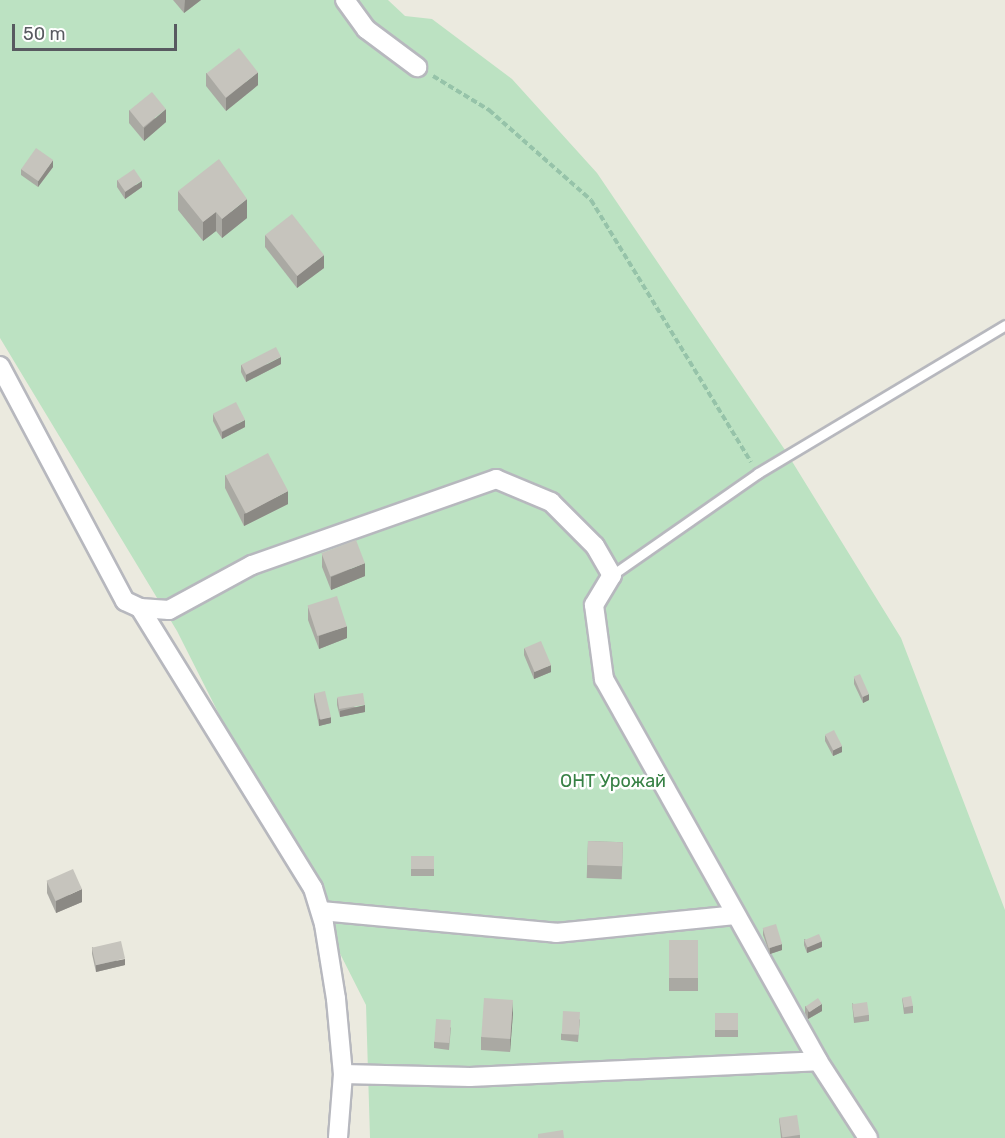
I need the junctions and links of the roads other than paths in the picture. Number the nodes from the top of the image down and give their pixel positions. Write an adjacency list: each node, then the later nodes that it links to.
1 (345, 0): 2 (street)
2 (417, 67)
3 (1005, 325): 5 (lane)
4 (0, 366): 6 (street)
5 (612, 575): 6 (street); 8 (street)
6 (140, 608): 7 (street)
7 (321, 911): 8 (street); 10 (street)
8 (735, 915): 9 (street)
9 (818, 1061): 10 (street); 12 (street)
10 (344, 1074): 11 (street)
11 (338, 1138)
12 (868, 1138)

